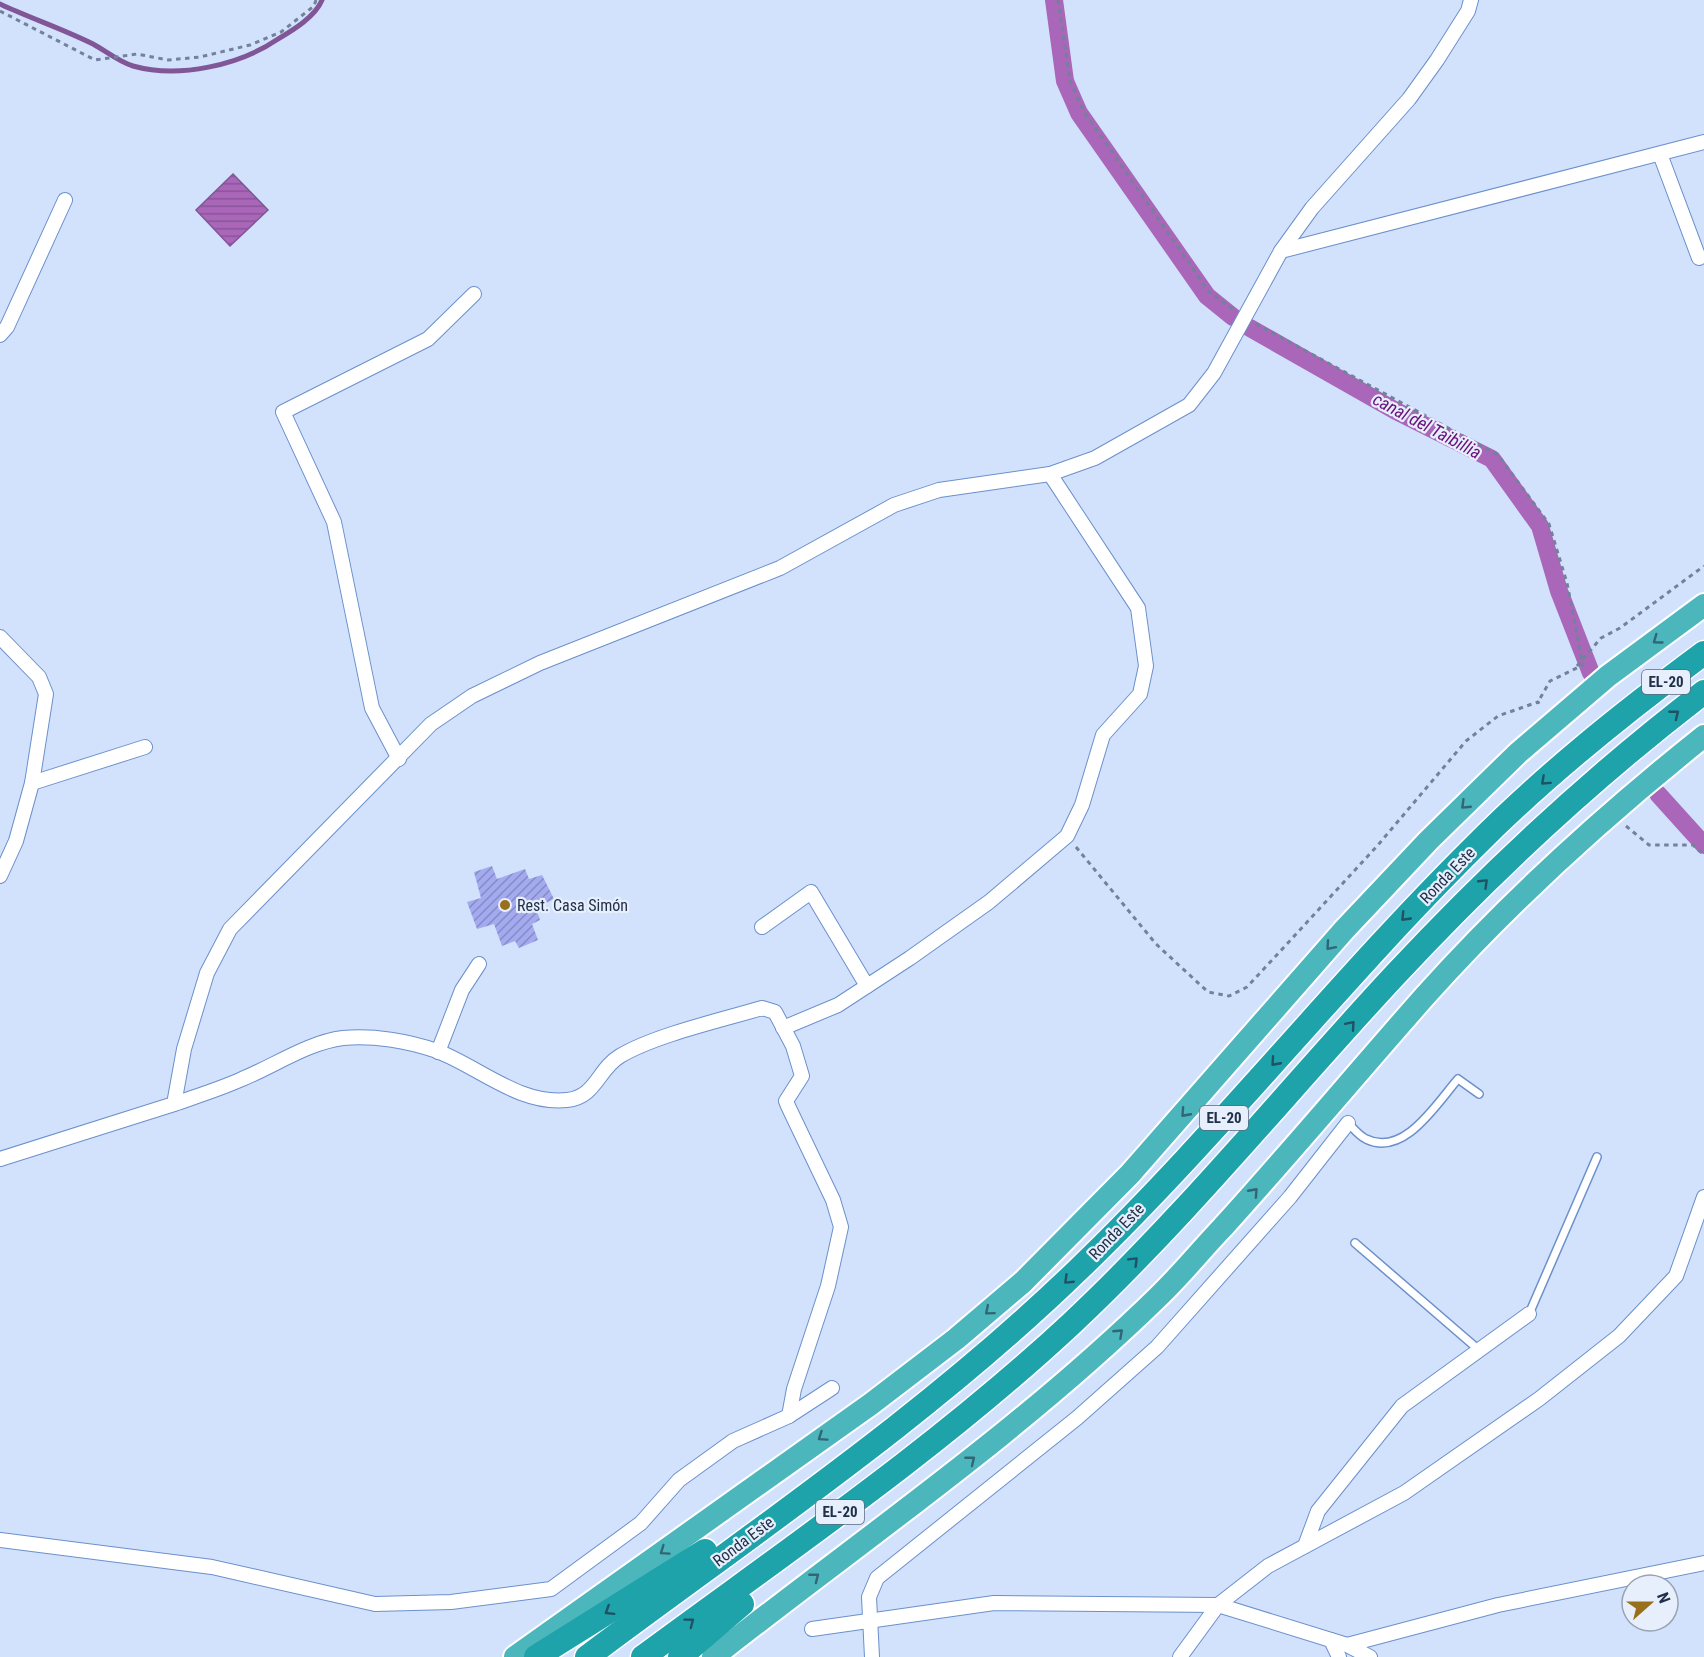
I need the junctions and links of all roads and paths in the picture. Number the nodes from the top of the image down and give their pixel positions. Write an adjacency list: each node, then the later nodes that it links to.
1 (316, 0): 4 (path)
2 (1058, 0): 11 (path)
3 (1471, 0): 8 (street)
4 (0, 11)
5 (1704, 142): 6 (street)
6 (1660, 154): 8 (street); 9 (street)
7 (65, 200): 12 (street)
8 (1281, 251): 11 (street)
9 (1699, 258)
10 (474, 294): 24 (street)
11 (1243, 316): 13 (street); 18 (path)
12 (0, 335)
13 (1050, 474): 24 (street); 27 (street)
14 (1704, 566): 18 (path)
15 (1704, 605): 56 (highway, one-way to 56)
16 (0, 637): 25 (street)
17 (1704, 653): 47 (highway, Ronda Este / EL-20, one-way to 47)
18 (1575, 669): 20 (path)
19 (1704, 692): 44 (highway, Ronda Este / EL-20, one-way to 19)
20 (1538, 702): 21 (path); 27 (path)
21 (1542, 708)
22 (1704, 736): 61 (highway, one-way to 22)
23 (145, 747): 25 (street)
24 (399, 759): 36 (street)
25 (32, 783): 29 (street)
26 (1626, 826): 28 (path)
27 (1067, 836): 32 (street)
28 (1704, 855)
29 (0, 876)
30 (762, 927): 32 (street)
31 (479, 964): 34 (street)
32 (867, 986): 33 (street)
33 (783, 1028): 34 (street); 46 (street)
34 (438, 1052): 36 (street)
35 (1479, 1094): 37 (lane)
36 (174, 1104): 39 (street)
37 (1348, 1123): 52 (street)
38 (1597, 1157): 42 (lane)
39 (0, 1159)
40 (1704, 1197): 49 (street)
41 (1355, 1243): 43 (lane)
42 (1529, 1314): 43 (street)
43 (1479, 1350): 49 (street)
44 (1030, 1359): 59 (highway, Ronda Este / EL-20, one-way to 44); 60 (highway, EL-20)
45 (832, 1388): 46 (street)
46 (789, 1416): 48 (street)
47 (837, 1470): 57 (highway, EL-20, one-way to 57); 58 (highway, Ronda Este / EL-20)
48 (0, 1540)
49 (1305, 1546): 51 (street)
50 (1704, 1563): 55 (street)
51 (1218, 1605): 52 (street); 54 (street); 63 (street)
52 (870, 1622): 53 (street); 62 (street)
53 (812, 1629)
54 (1331, 1640): 55 (street); 64 (street)
55 (1347, 1645): 65 (street)
56 (515, 1657)
57 (536, 1657)
58 (587, 1657)
59 (644, 1657)
60 (680, 1657)
61 (713, 1657)
62 (872, 1657)
63 (1180, 1657)
64 (1339, 1657)
65 (1370, 1657)

